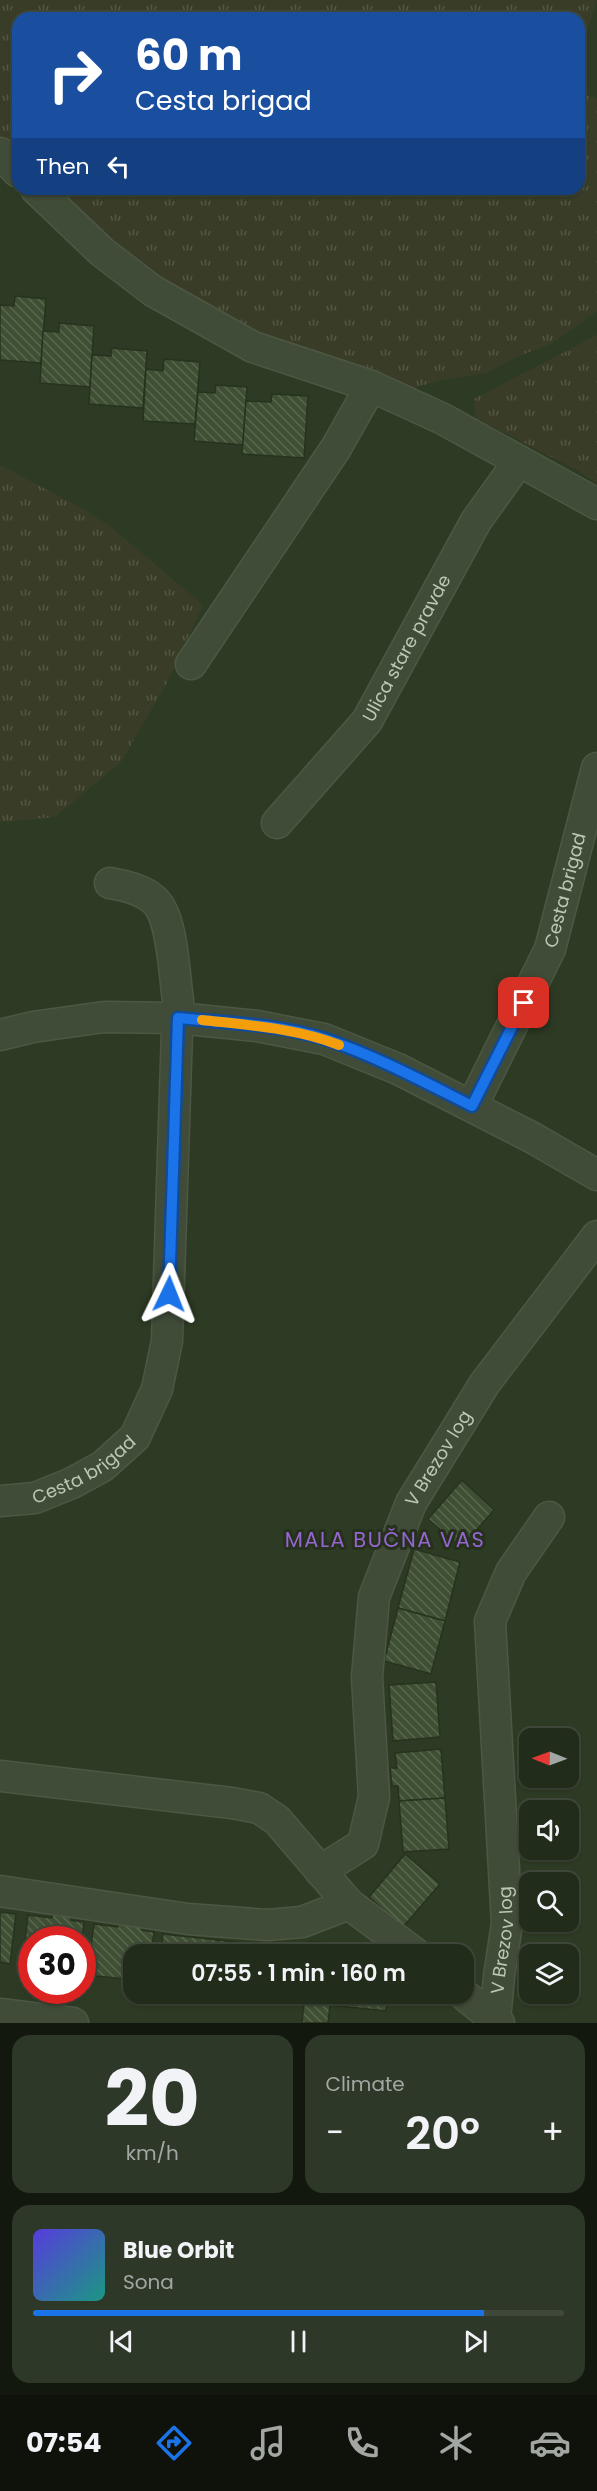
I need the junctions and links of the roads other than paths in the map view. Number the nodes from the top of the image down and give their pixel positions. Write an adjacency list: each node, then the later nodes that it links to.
1 (0, 153): 2 (street)
2 (12, 166)
3 (42, 195): 4 (street)
4 (371, 386): 5 (street); 7 (street)
5 (519, 461): 6 (street); 9 (street, Ulica stare pravde)
6 (597, 504)
7 (191, 664)
8 (597, 768): 13 (street, Cesta brigad)
9 (277, 823)
10 (110, 883): 11 (street, Cesta brigad)
11 (178, 1018): 12 (street); 13 (street); 16 (street, Cesta brigad)
12 (0, 1035)
13 (472, 1106): 14 (street)
14 (597, 1175)
15 (597, 1236): 19 (street, V Brezov log)
16 (0, 1501)
17 (549, 1517): 25 (street, V Brezov log)
18 (0, 1776): 19 (street)
19 (320, 1871): 21 (street)
20 (0, 1892): 21 (street)
21 (349, 1904): 22 (street)
22 (403, 1944)
23 (474, 2003): 25 (street, V Brezov log)
24 (0, 2014): 26 (street)
25 (496, 2022)
26 (73, 2023)

